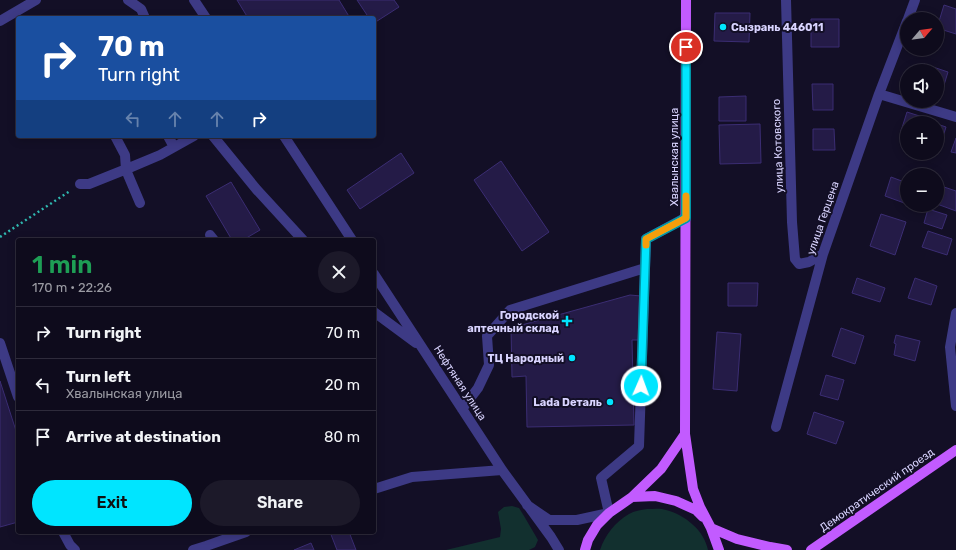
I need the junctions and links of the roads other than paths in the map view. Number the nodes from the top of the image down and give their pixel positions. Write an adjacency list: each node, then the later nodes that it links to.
1 (36, 0): 10 (street)
2 (128, 0): 8 (street)
3 (194, 0): 9 (street)
4 (686, 0): 23 (main road, Хвалынская улица)
5 (786, 0): 26 (street, улица Котовского)
6 (915, 0): 7 (street, улица Герцена)
7 (910, 12)
8 (144, 16)
9 (205, 16)
10 (0, 21)
11 (900, 38): 12 (street, улица Герцена)
12 (879, 94): 13 (street); 26 (street, улица Герцена)
13 (956, 117)
14 (116, 138): 20 (street)
15 (169, 138): 19 (street)
16 (190, 138): 19 (street)
17 (214, 138): 24 (street)
18 (285, 138): 25 (street)
19 (174, 147): 20 (street)
20 (126, 170): 21 (street); 22 (street)
21 (80, 184)
22 (140, 203)
23 (686, 218): 27 (street); 37 (main road, Хвалынская улица)
24 (301, 238)
25 (351, 238)
26 (823, 254): 36 (street, улица Герцена)
27 (645, 268): 35 (street); 43 (street)
28 (376, 277): 32 (street, Нефтяная улица)
29 (956, 313): 34 (street)
30 (376, 314): 32 (street)
31 (0, 343): 33 (street)
32 (422, 348): 35 (street, Нефтяная улица)
33 (16, 391)
34 (956, 406)
35 (462, 409): 39 (street, Нефтяная улица)
36 (776, 427)
37 (685, 434): 41 (main road); 44 (main road, Хвалынская улица)
38 (956, 450): 54 (main road, Демократический проезд)
39 (502, 470): 40 (street); 42 (street, Нефтяная улица)
40 (376, 488)
41 (632, 497): 43 (main road); 44 (main road)
42 (527, 505): 43 (street); 50 (street, Нефтяная улица)
43 (609, 513): 51 (main road)
44 (709, 524): 52 (main road, Хвалынская улица); 53 (main road)
45 (65, 534): 48 (street)
46 (241, 534): 47 (street)
47 (207, 548): 49 (street)
48 (75, 550)
49 (193, 550)
50 (560, 550)
51 (585, 550)
52 (719, 550)
53 (787, 550)
54 (811, 550)

